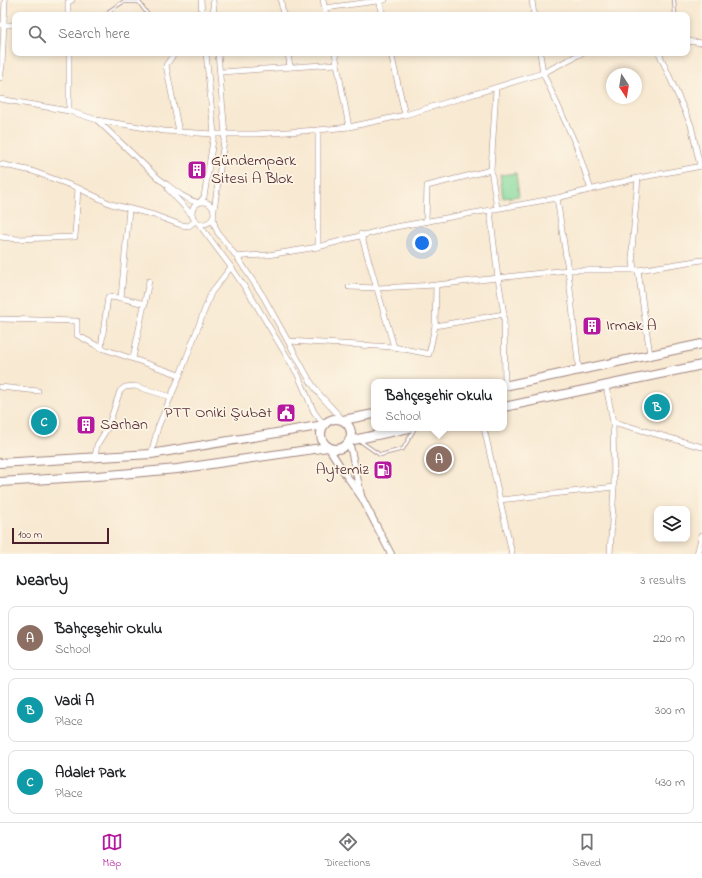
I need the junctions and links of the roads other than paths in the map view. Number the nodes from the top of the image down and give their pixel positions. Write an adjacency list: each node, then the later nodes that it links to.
1 (5, 0): 22 (street)
2 (72, 0): 12 (street)
3 (201, 0): 15 (street)
4 (213, 0): 16 (street)
5 (281, 0): 17 (street)
6 (323, 0): 11 (street)
7 (381, 0): 11 (street); 19 (street)
8 (532, 0): 20 (street)
9 (674, 0): 21 (lane)
10 (123, 1): 13 (lane); 14 (lane)
11 (324, 8): 18 (street)
12 (68, 12)
13 (109, 12)
14 (146, 12)
15 (202, 12)
16 (214, 12)
17 (283, 12)
18 (325, 12)
19 (382, 12)
20 (534, 12)
21 (675, 12)
22 (2, 25): 39 (street)
23 (690, 41): 24 (street)
24 (702, 43)
25 (69, 56): 42 (street)
26 (173, 56): 47 (street)
27 (206, 56): 48 (street)
28 (218, 56): 37 (street)
29 (288, 56): 36 (street)
30 (336, 56): 35 (street)
31 (392, 56): 43 (street)
32 (540, 56): 38 (street)
33 (576, 56): 38 (street)
34 (660, 56): 51 (street)
35 (337, 64): 36 (street); 45 (street)
36 (290, 67): 37 (street)
37 (221, 72): 49 (street)
38 (543, 73): 40 (street); 56 (street)
39 (0, 78)
40 (496, 89): 43 (street); 52 (street)
41 (0, 99): 42 (street)
42 (69, 111): 44 (street)
43 (405, 115): 45 (street)
44 (97, 120): 47 (street); 53 (street)
45 (350, 127): 46 (street)
46 (318, 130): 49 (street); 69 (street)
47 (179, 132): 48 (street)
48 (214, 134): 49 (street); 58 (street)
49 (224, 134): 61 (street)
50 (0, 164): 55 (street)
51 (701, 166): 54 (street)
52 (492, 170): 59 (street); 66 (street)
53 (158, 178): 58 (street); 63 (street)
54 (638, 178): 56 (street); 74 (street)
55 (78, 188): 60 (street); 68 (street)
56 (591, 190): 57 (street)
57 (557, 198): 59 (street); 73 (street)
58 (199, 202): 61 (street); 63 (street)
59 (496, 208): 62 (street)
60 (129, 209): 65 (street); 80 (street)
61 (214, 210): 64 (street)
62 (490, 211): 66 (street); 75 (street)
63 (192, 215): 65 (street)
64 (213, 218): 65 (street); 70 (street)
65 (197, 222): 72 (street)
66 (426, 222): 67 (street)
67 (361, 234): 69 (street); 79 (street)
68 (0, 237)
69 (318, 247): 70 (street)
70 (237, 257): 85 (street)
71 (702, 260): 74 (street)
72 (231, 267): 93 (street); 104 (street)
73 (568, 270): 74 (street); 75 (street); 92 (street)
74 (636, 270): 89 (street)
75 (498, 278): 77 (street); 82 (street)
76 (149, 281): 81 (street)
77 (436, 285): 79 (street); 84 (street)
78 (349, 287): 79 (street)
79 (378, 288): 87 (street)
80 (121, 298): 81 (street); 88 (street)
81 (145, 304): 90 (street)
82 (504, 314): 84 (street); 94 (street)
83 (0, 319): 88 (street)
84 (435, 326): 87 (street)
85 (288, 341): 87 (street); 102 (street)
86 (702, 344): 89 (main road)
87 (394, 347)
88 (101, 348): 90 (street)
89 (650, 356): 92 (main road)
90 (133, 358): 93 (street)
91 (702, 365): 96 (main road)
92 (579, 370): 95 (main road)
93 (180, 375): 99 (street)
94 (505, 379)
95 (507, 386)
96 (606, 386): 100 (main road); 103 (street)
97 (0, 387): 98 (street)
98 (38, 391)
99 (170, 397): 112 (street); 113 (street)
100 (507, 406)
101 (371, 415): 102 (main road)
102 (343, 420): 104 (main road); 109 (main road)
103 (613, 422): 111 (street); 116 (street)
104 (324, 425): 110 (main road); 112 (main road)
105 (395, 431): 108 (main road)
106 (413, 431): 108 (lane)
107 (485, 431): 118 (street)
108 (358, 439): 109 (main road)
109 (349, 441): 110 (main road); 117 (street)
110 (328, 447): 115 (main road); 117 (street)
111 (702, 447)
112 (151, 454): 113 (main road)
113 (95, 457): 114 (main road)
114 (0, 463)
115 (0, 482)
116 (614, 487): 118 (street); 123 (street)
117 (362, 498): 121 (street)
118 (500, 500): 122 (street)
119 (702, 535): 120 (street)
120 (701, 541): 124 (street)
121 (391, 554)
122 (512, 554)
123 (610, 554)
124 (698, 554)

